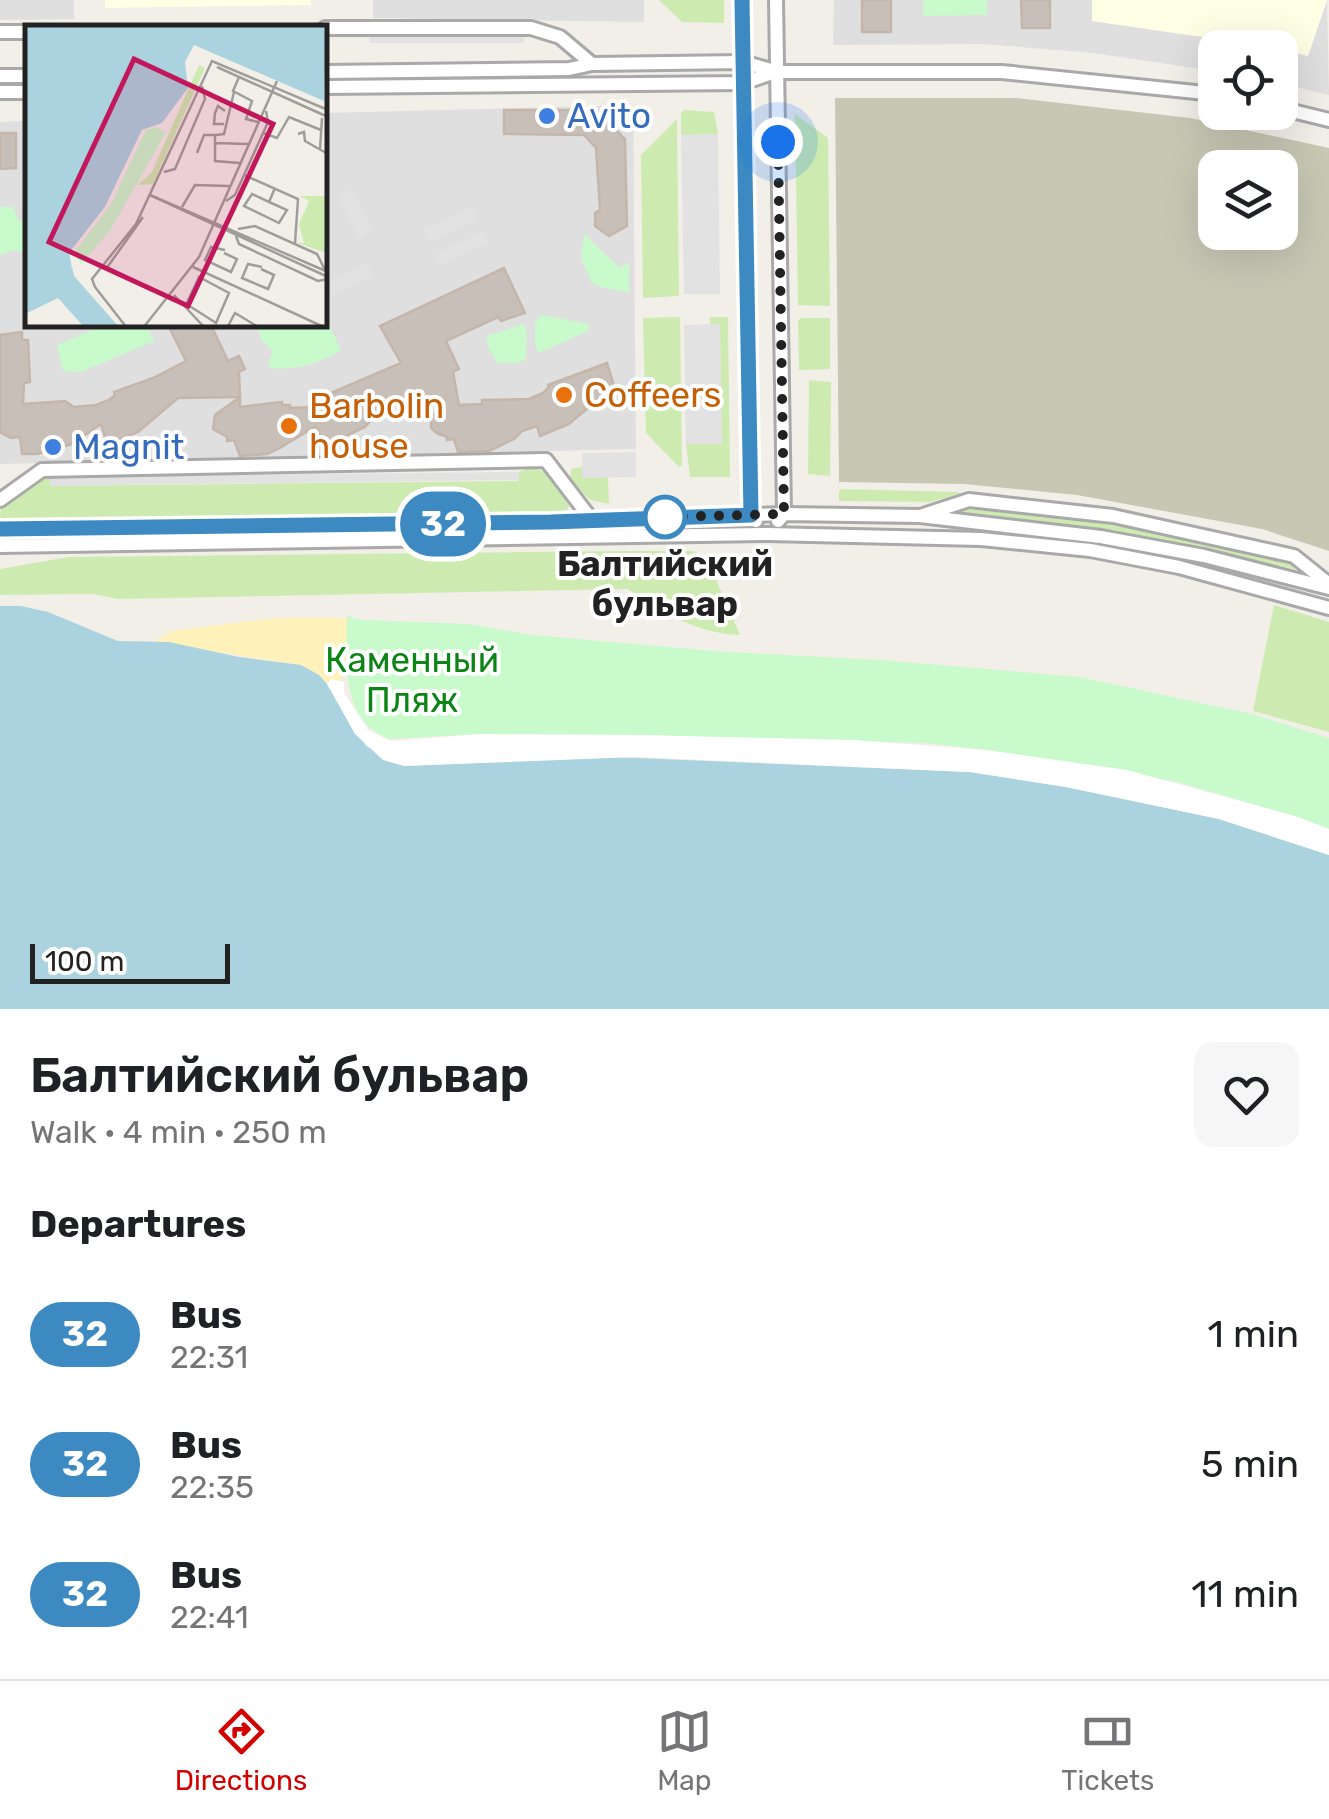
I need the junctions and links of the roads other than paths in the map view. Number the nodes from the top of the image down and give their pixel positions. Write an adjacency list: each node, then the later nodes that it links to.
1 (742, 0): 4 (street)
2 (776, 0): 7 (street)
3 (328, 28): 5 (street)
4 (743, 62): 5 (street); 7 (street); 8 (street)
5 (592, 64): 6 (street)
6 (328, 72)
7 (778, 72): 8 (street); 10 (street); 14 (street)
8 (743, 82): 9 (street); 15 (street)
9 (328, 87)
10 (1198, 92)
11 (1298, 112): 12 (street)
12 (1329, 120)
13 (0, 500): 17 (street)
14 (784, 514): 15 (street); 16 (street); 19 (street)
15 (751, 515): 17 (street); 19 (street)
16 (920, 516): 21 (street); 21 (street)
17 (590, 519): 18 (street)
18 (0, 529)
19 (768, 534): 20 (street); 22 (street)
20 (0, 546)
21 (1329, 586)
22 (1329, 608)

